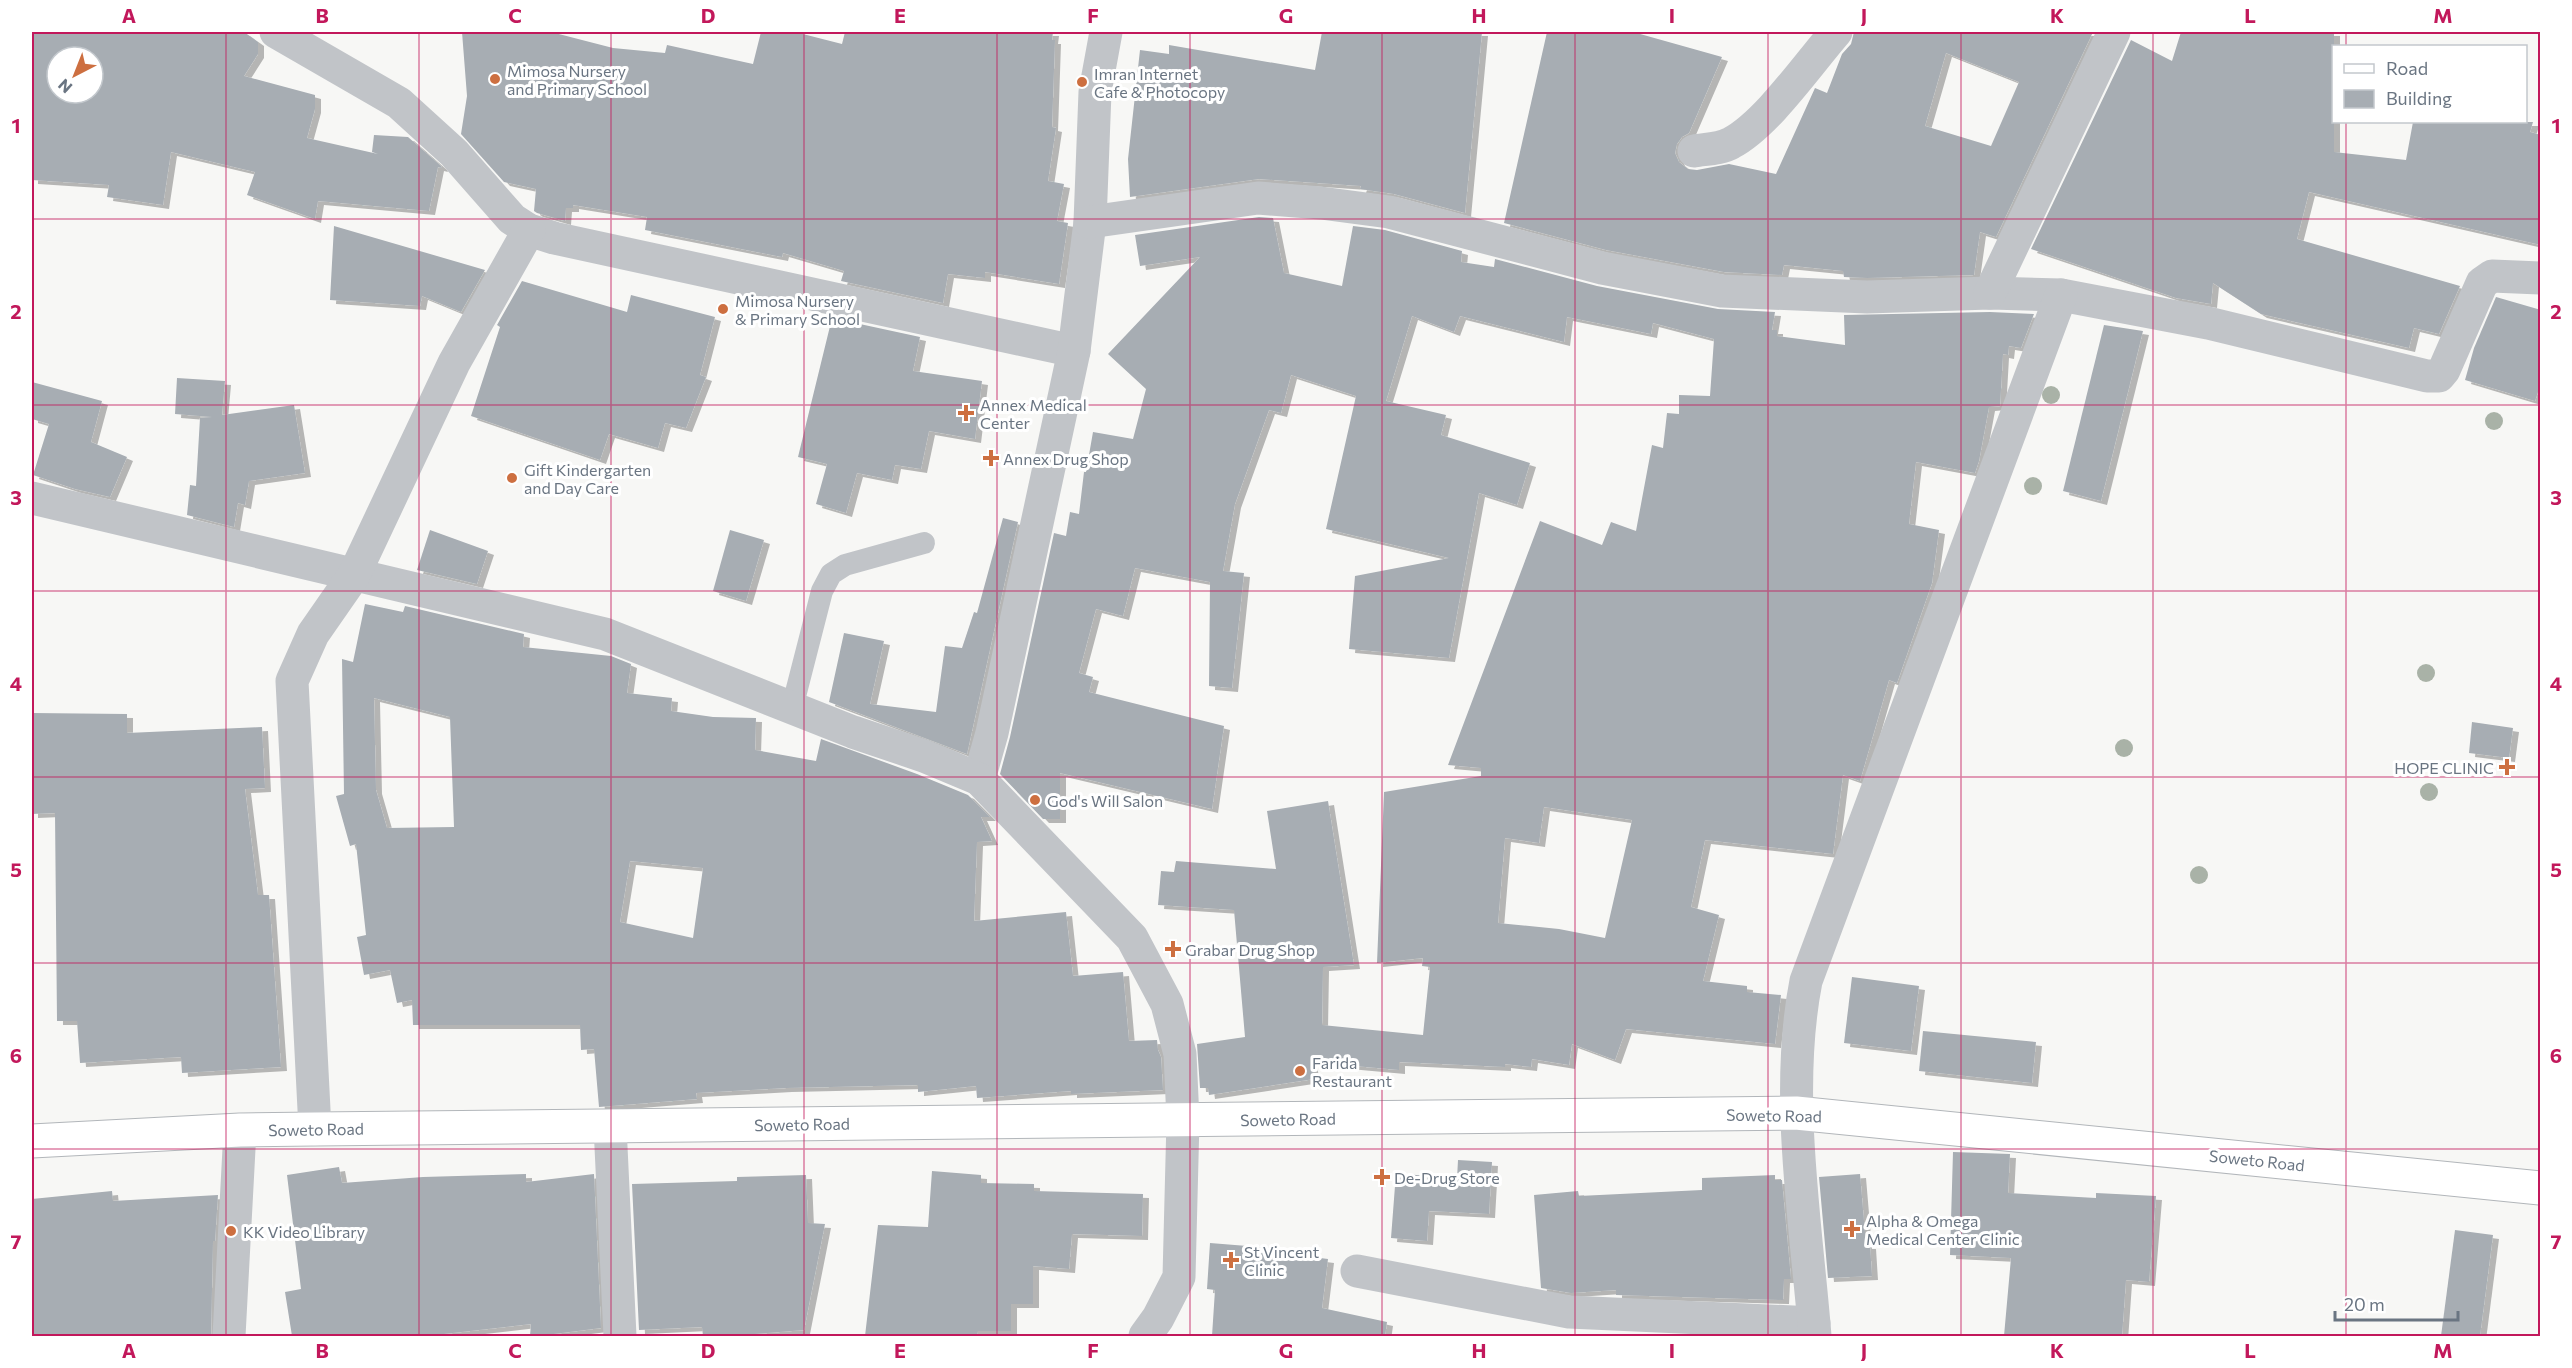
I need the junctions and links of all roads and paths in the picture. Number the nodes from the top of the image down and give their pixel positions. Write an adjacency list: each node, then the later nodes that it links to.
1 (276, 32): 7 (street)
2 (1106, 32): 6 (street)
3 (1836, 32): 5 (street)
4 (2114, 32): 9 (street)
5 (1694, 151)
6 (1090, 222): 9 (street); 11 (street)
7 (529, 230): 11 (street); 14 (street)
8 (2541, 278): 10 (street)
9 (1990, 292): 10 (street)
10 (2061, 295): 17 (street)
11 (1074, 351): 16 (street)
12 (32, 498): 14 (street)
13 (924, 543): 15 (lane)
14 (354, 574): 15 (street); 20 (street)
15 (792, 708): 16 (street)
16 (979, 779): 18 (street)
17 (1796, 1113): 18 (street, Soweto Road); 23 (street, Soweto Road); 26 (street)
18 (1183, 1120): 19 (street, Soweto Road); 25 (street)
19 (610, 1126): 20 (street, Soweto Road); 28 (street)
20 (315, 1129): 21 (street, Soweto Road)
21 (240, 1130): 22 (street, Soweto Road); 27 (street)
22 (32, 1141)
23 (2541, 1188)
24 (1358, 1271): 26 (street)
25 (1155, 1330)
26 (1814, 1330)
27 (229, 1336)
28 (620, 1336)

